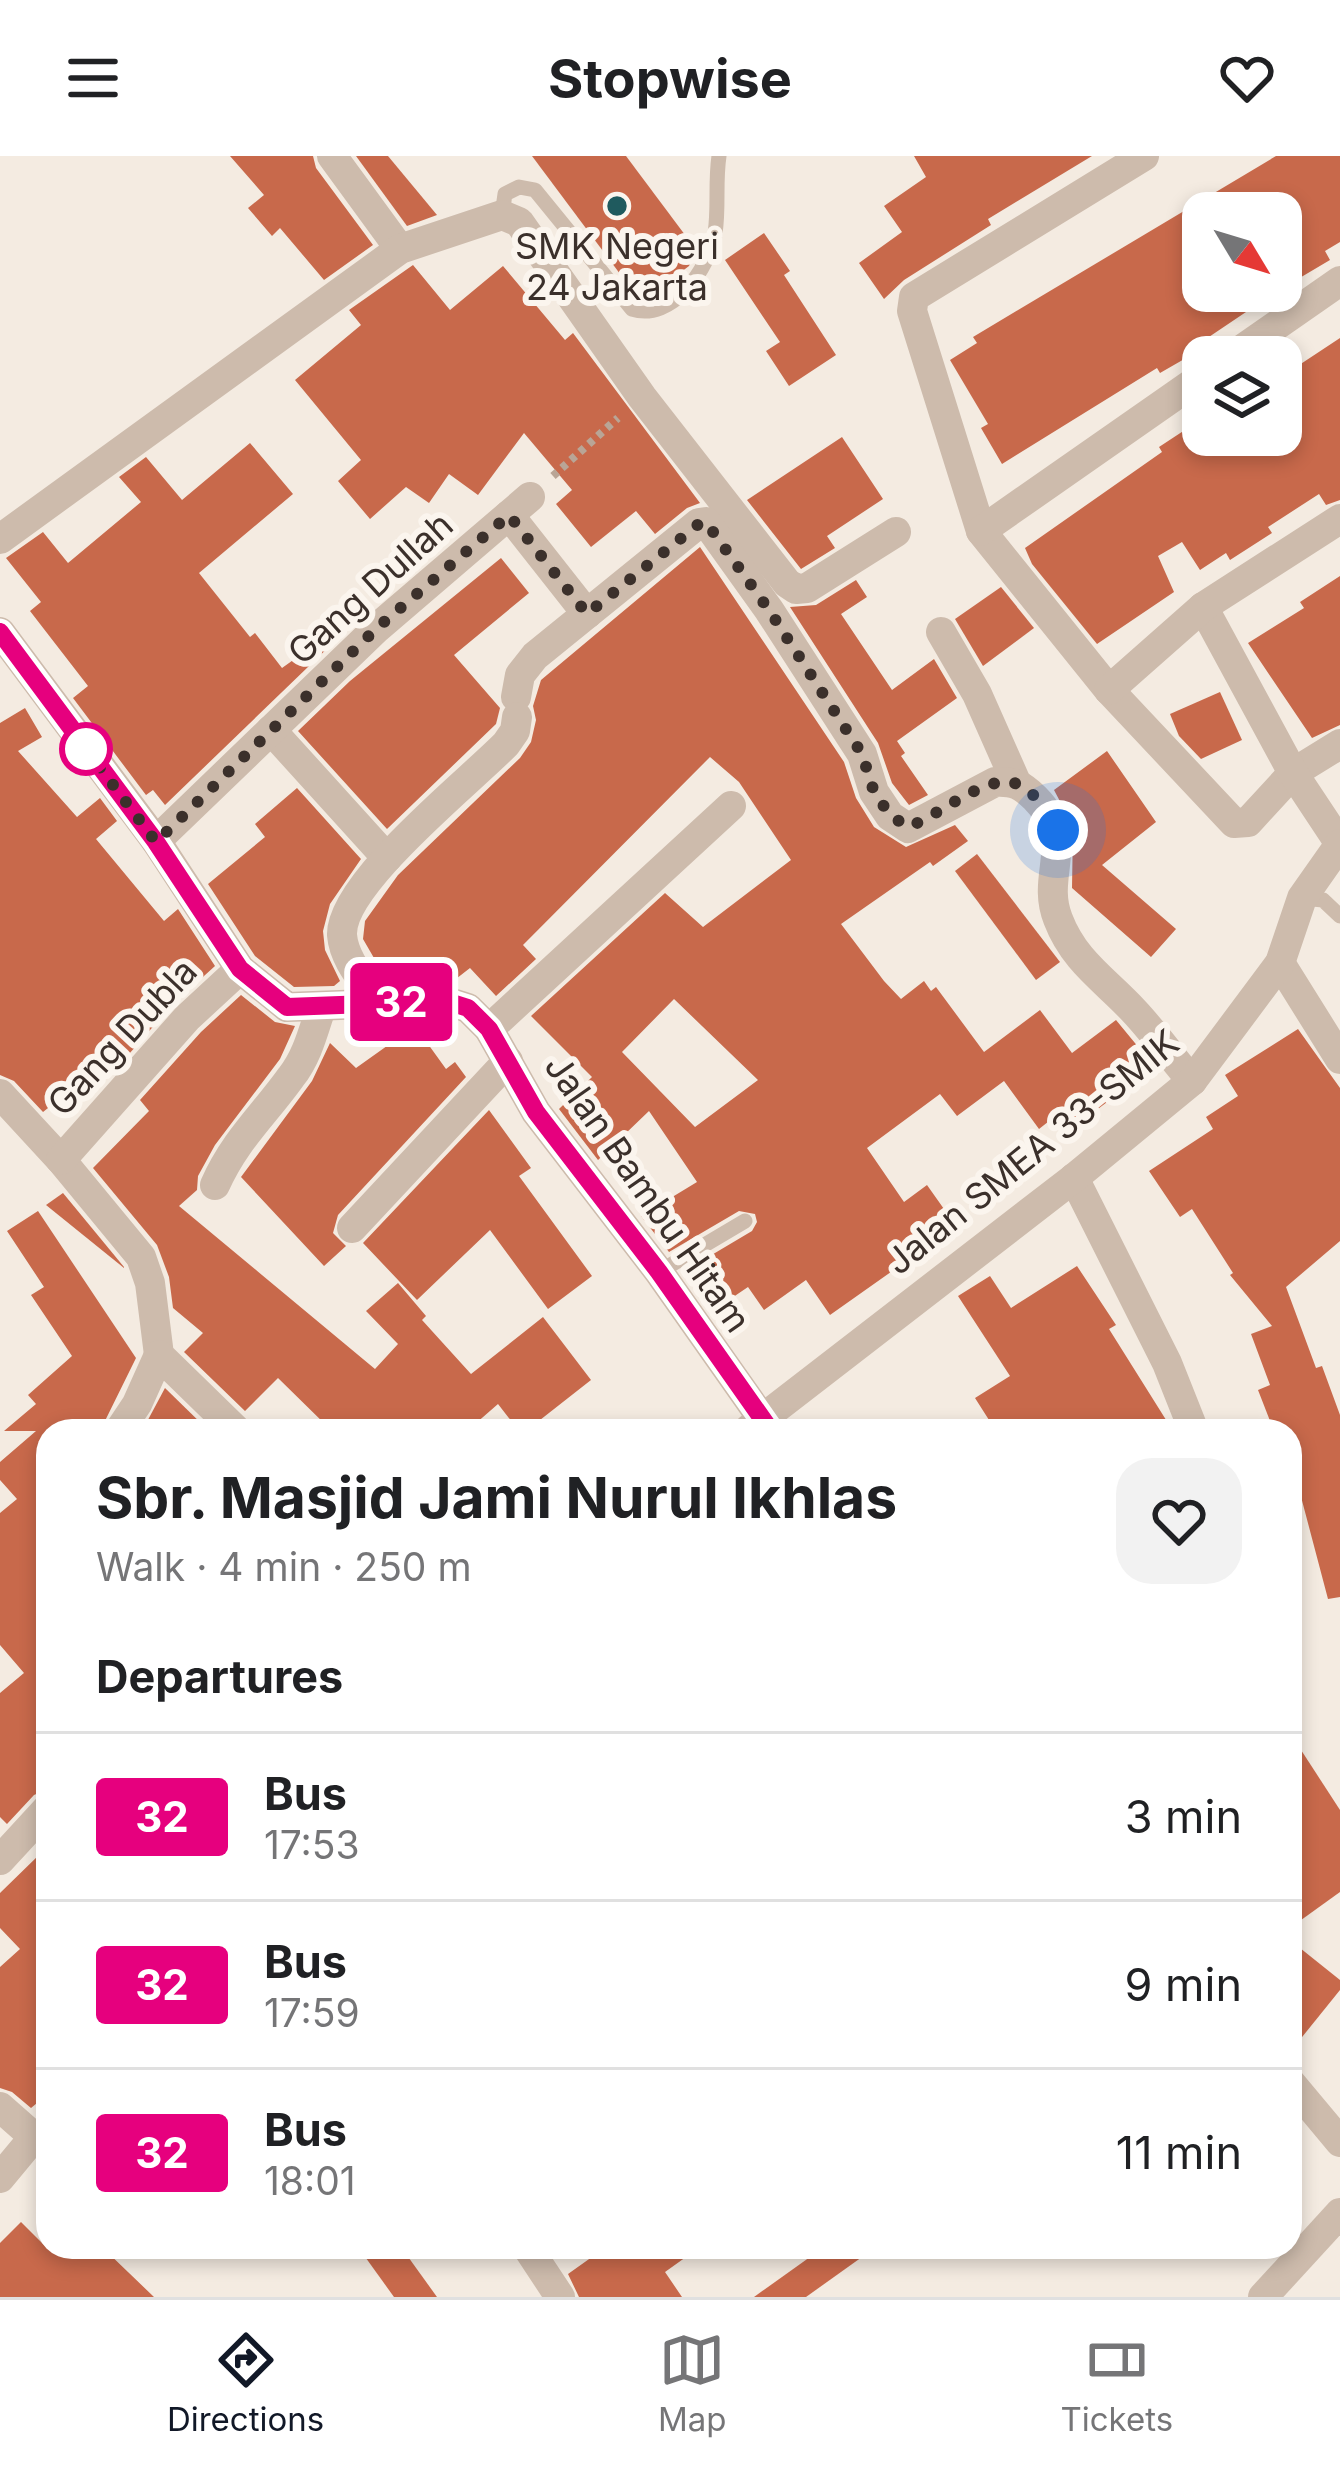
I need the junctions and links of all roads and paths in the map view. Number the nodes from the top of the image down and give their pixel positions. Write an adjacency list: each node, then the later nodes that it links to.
1 (332, 156): 5 (street)
2 (719, 156): 4 (lane)
3 (1144, 156): 12 (street)
4 (502, 215): 5 (street); 9 (street)
5 (400, 249): 14 (street)
6 (1340, 281): 7 (street)
7 (1261, 336)
8 (1182, 391): 12 (street)
9 (642, 397): 10 (path); 15 (street)
10 (520, 506): 18 (street); 22 (street, Gang Dullah)
11 (1340, 519): 16 (street)
12 (980, 531): 21 (street)
13 (896, 532): 15 (street)
14 (0, 539)
15 (796, 589): 17 (street)
16 (1203, 607): 21 (street); 24 (street)
17 (769, 610): 18 (street); 25 (street)
18 (587, 614): 29 (street)
19 (0, 632): 27 (street, Jalan Bambu Hitam)
20 (941, 632): 25 (street)
21 (1109, 691): 24 (street)
22 (271, 730): 27 (street, Gang Dullah); 29 (street)
23 (1340, 744): 24 (street)
24 (1293, 773): 28 (street)
25 (1016, 782): 39 (street)
26 (731, 806): 36 (street)
27 (156, 842): 33 (street, Jalan Bambu Hitam)
28 (1340, 844): 30 (street, Jalan SMEA 33-SMIK)
29 (387, 858): 34 (street)
30 (1302, 898): 31 (lane); 32 (street, Jalan SMEA 33-SMIK)
31 (1340, 916)
32 (1280, 963): 37 (street); 39 (street, Jalan SMEA 33-SMIK)
33 (240, 969): 35 (street, Jalan Bambu Hitam); 41 (street, Gang Dubla)
34 (377, 1001): 35 (street, Jalan Bambu Hitam); 36 (street, Jalan Bambu Hitam)
35 (320, 1008): 43 (street)
36 (489, 1029): 38 (street, Jalan Bambu Hitam)
37 (1340, 1059)
38 (508, 1060): 45 (street); 46 (street, Jalan Bambu Hitam)
39 (1192, 1081): 42 (street, Jalan SMEA 33-SMIK)
40 (0, 1094): 41 (street)
41 (62, 1160): 47 (street)
42 (1074, 1178): 51 (street, Jalan SMEA 33-SMIK); 52 (street)
43 (215, 1186)
44 (746, 1221): 46 (lane)
45 (352, 1228)
46 (659, 1272): 50 (street, Jalan Bambu Hitam)
47 (158, 1354): 48 (street); 49 (street)
48 (127, 1419)
49 (225, 1419)
50 (754, 1419)
51 (768, 1419)
52 (1189, 1419)
53 (36, 1821): 54 (street)
54 (0, 1860)
55 (1302, 2096): 58 (street)
56 (0, 2107): 57 (street)
57 (36, 2134)
58 (1340, 2142)
59 (36, 2143): 60 (street)
60 (0, 2178)
61 (1340, 2213): 62 (street)
62 (1302, 2254)
63 (535, 2259): 65 (street)
64 (1298, 2259): 66 (street)
65 (560, 2297)
66 (1263, 2297)

